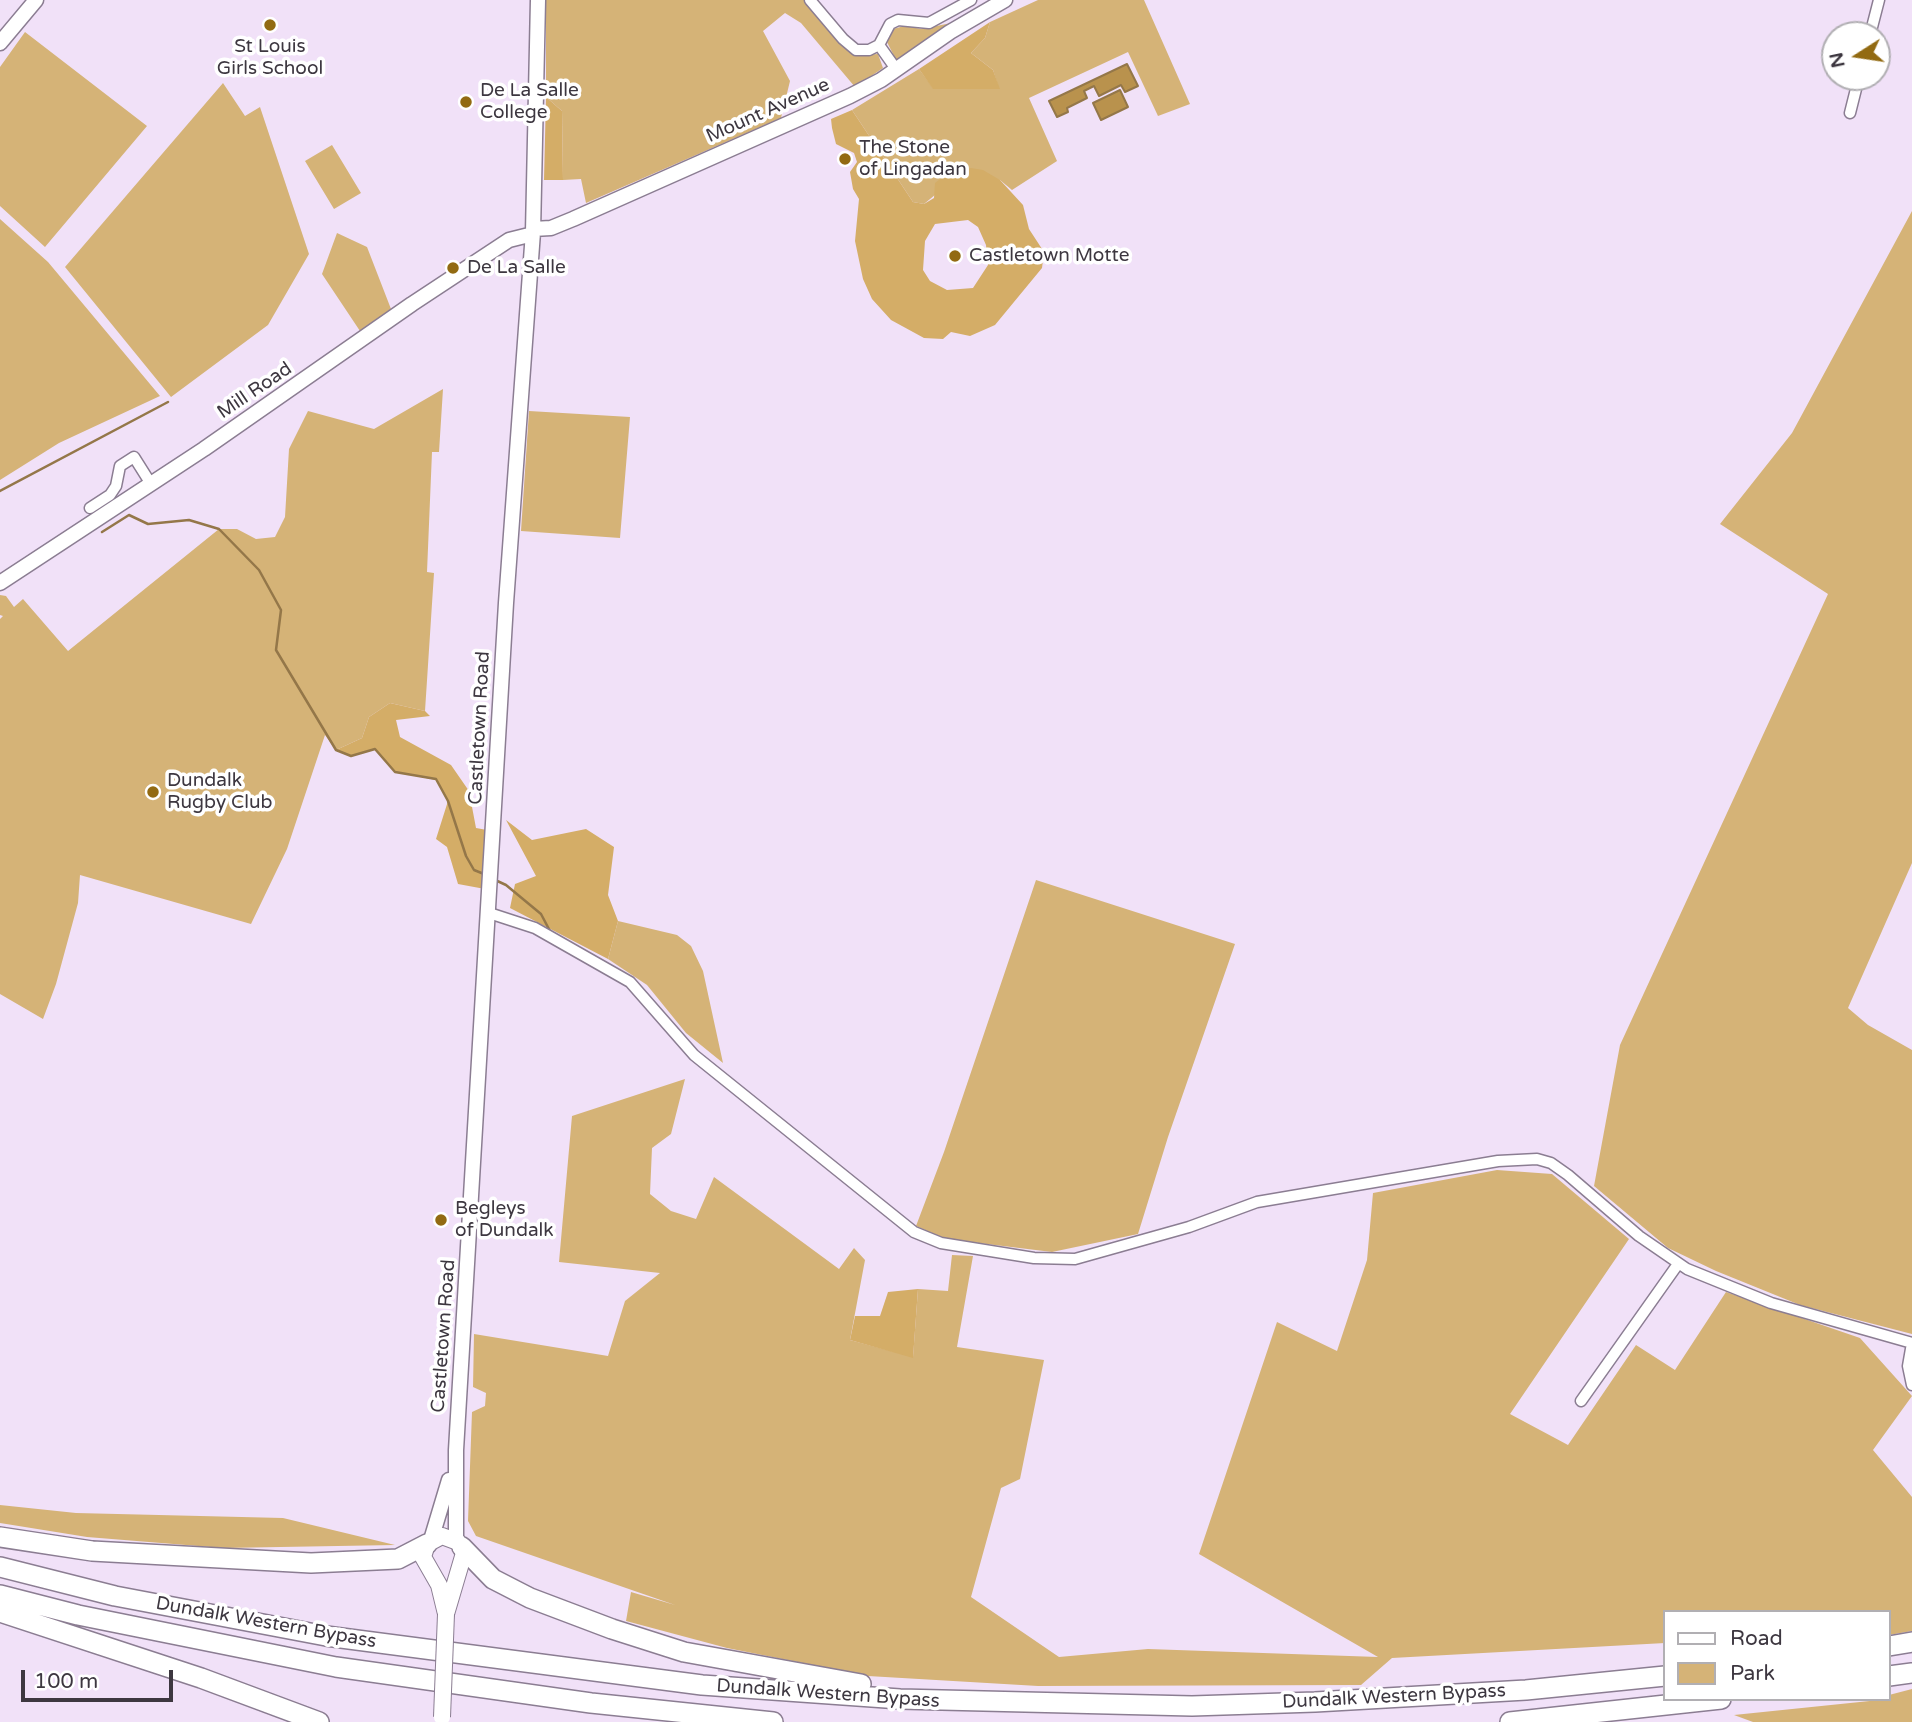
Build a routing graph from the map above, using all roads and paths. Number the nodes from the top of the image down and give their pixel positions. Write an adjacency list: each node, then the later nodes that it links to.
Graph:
1 (36, 0): 8 (main road)
2 (538, 0): 13 (main road, Castletown Road)
3 (810, 0): 9 (street)
4 (971, 0): 9 (street)
5 (1005, 0): 10 (main road, Mount Avenue)
6 (1879, 0): 7 (street)
7 (1874, 21)
8 (0, 43)
9 (879, 45): 10 (street)
10 (896, 69): 13 (main road, Mount Avenue)
11 (1856, 91): 12 (street)
12 (1850, 113)
13 (533, 232): 14 (main road, Mill Road); 17 (main road, Castletown Road)
14 (151, 484): 15 (street); 16 (main road, Mill Road)
15 (90, 508)
16 (0, 583)
17 (489, 913): 18 (street); 22 (main road, Castletown Road)
18 (1678, 1264): 19 (street); 21 (street)
19 (1912, 1343): 20 (street)
20 (1912, 1385)
21 (1581, 1401)
22 (455, 1459): 24 (main road, Castletown Road); 25 (main road, Castletown Road)
23 (0, 1537): 24 (highway)
24 (429, 1542): 25 (main road); 27 (main road)
25 (460, 1551): 27 (main road); 30 (main road); 36 (highway)
26 (0, 1567): 36 (highway, Dundalk Western Bypass)
27 (430, 1571): 30 (main road)
28 (0, 1595): 40 (highway, Dundalk Western Bypass)
29 (0, 1612): 39 (highway)
30 (446, 1614): 38 (main road, bridge)
31 (1912, 1642): 32 (highway)
32 (1891, 1646)
33 (1912, 1673): 35 (highway)
34 (1664, 1676): 36 (highway, Dundalk Western Bypass)
35 (1891, 1676)
36 (1526, 1690)
37 (1703, 1701): 41 (highway, Dundalk Western Bypass)
38 (442, 1719)
39 (319, 1722)
40 (773, 1722)
41 (1510, 1722)

